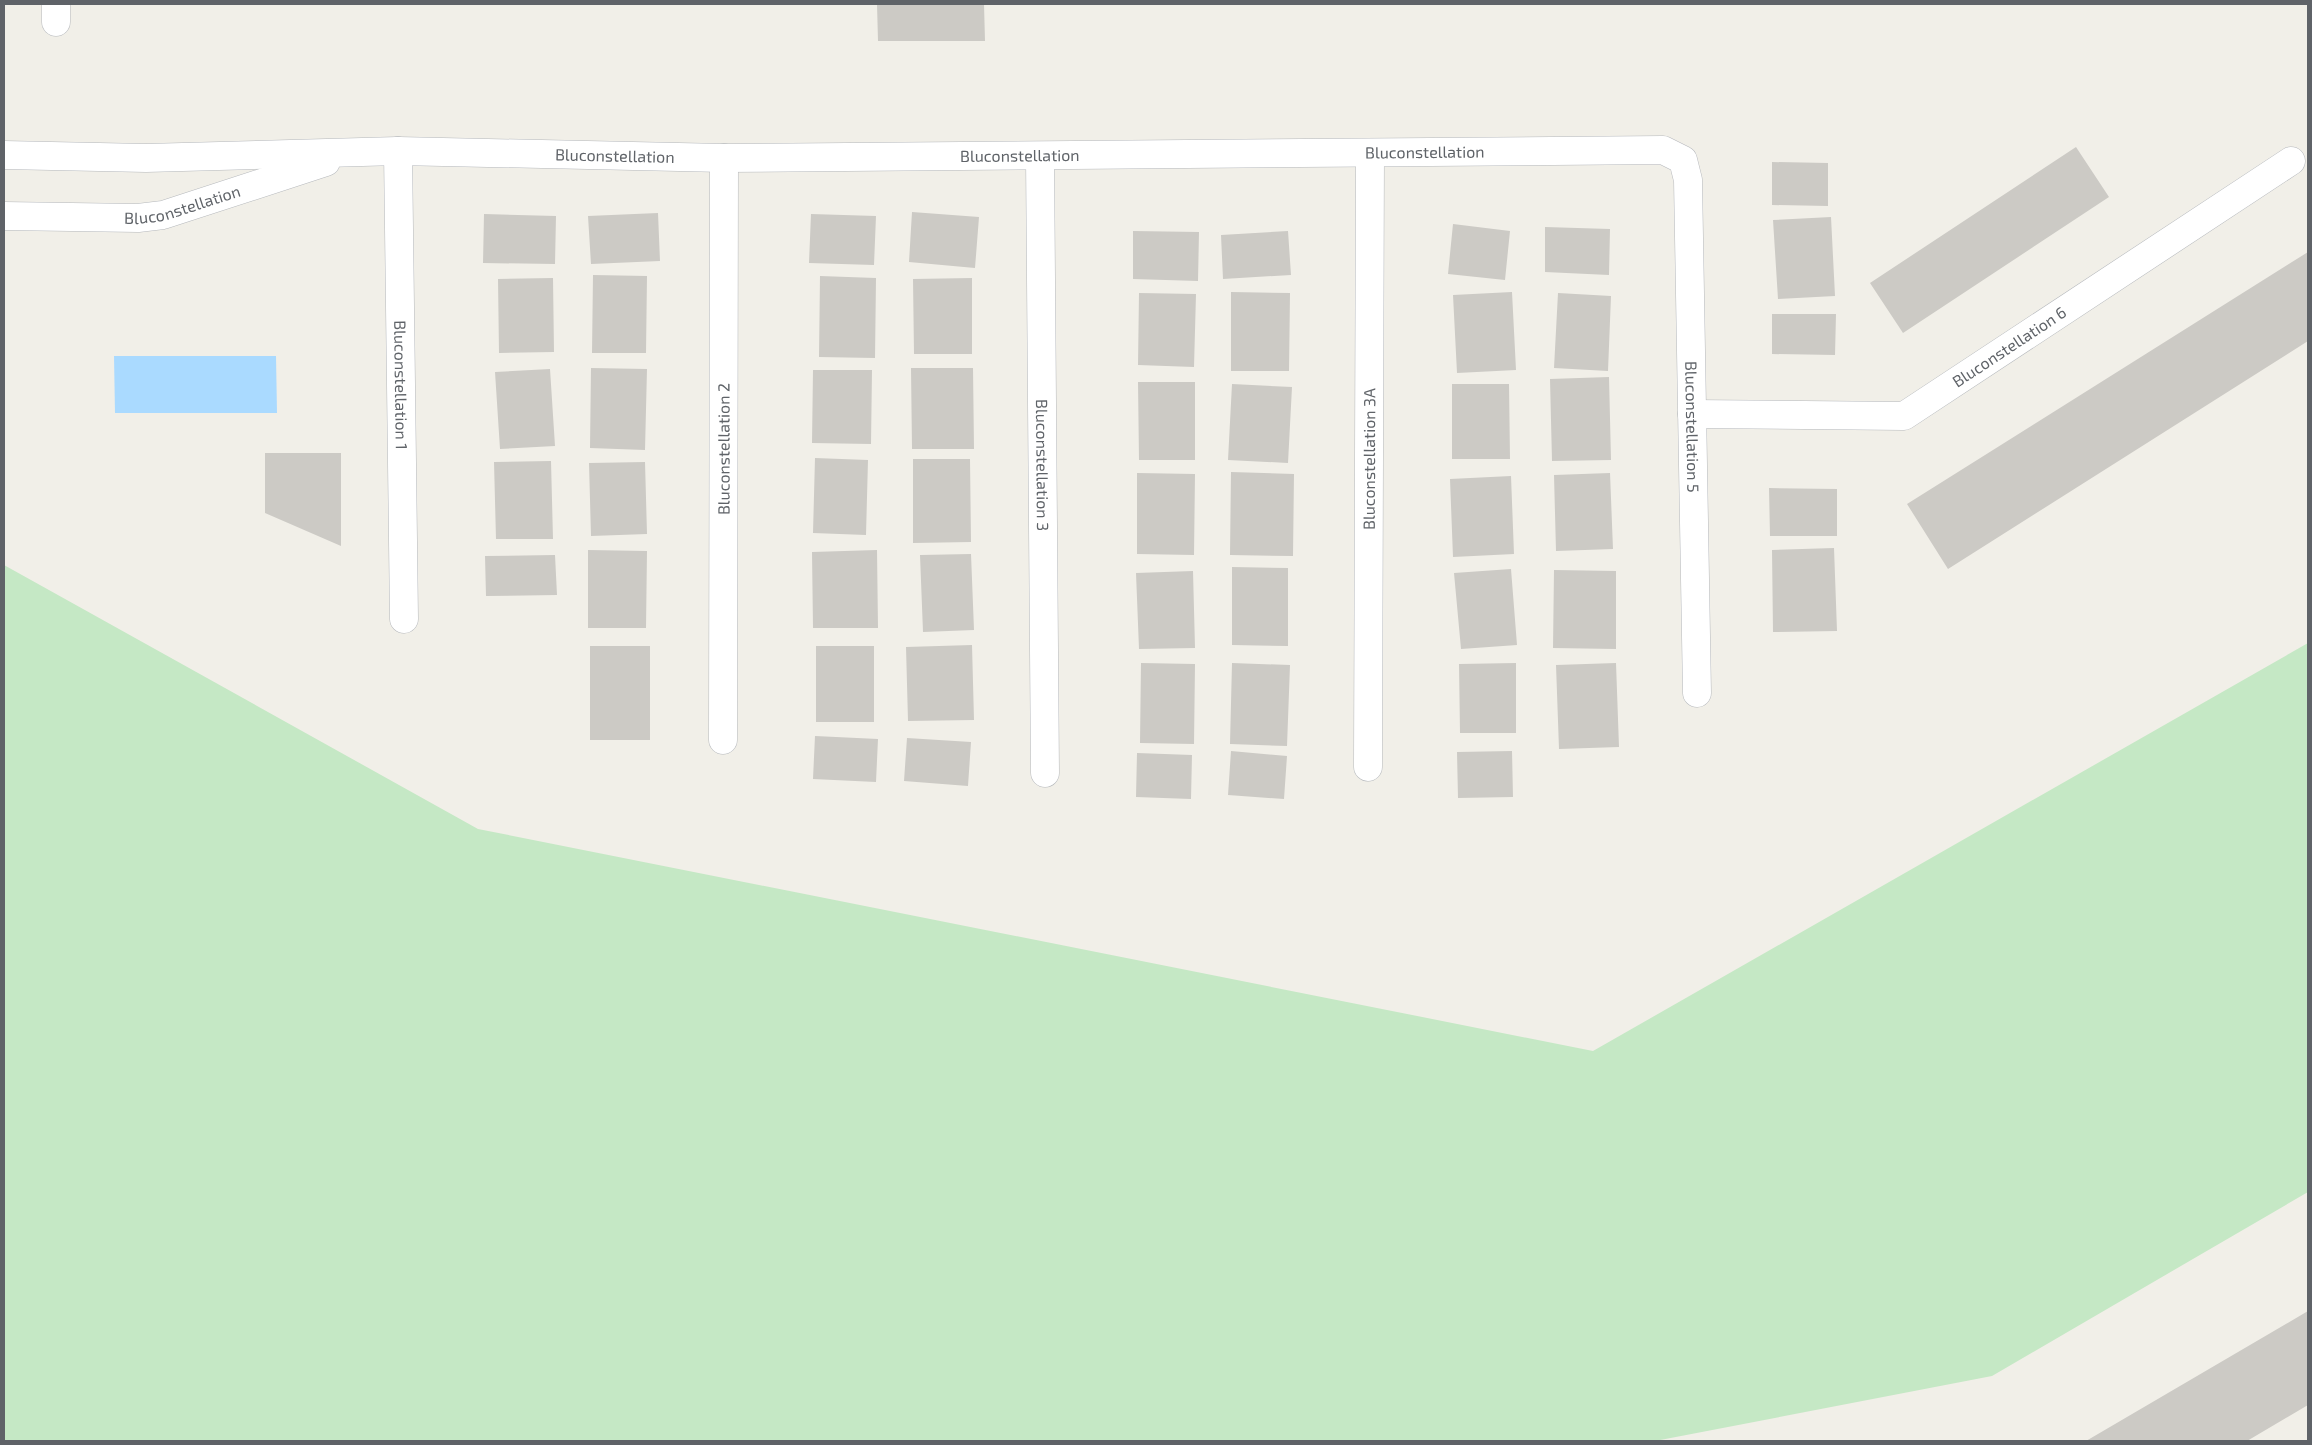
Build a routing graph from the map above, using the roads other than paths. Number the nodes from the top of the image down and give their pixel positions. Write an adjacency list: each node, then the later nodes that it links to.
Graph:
1 (398, 151): 2 (street, Bluconstellation); 6 (street, Bluconstellation); 11 (street, Bluconstellation 1)
2 (355, 153): 4 (street, Bluconstellation); 9 (street, Bluconstellation)
3 (1370, 153): 5 (street, Bluconstellation); 7 (street, Bluconstellation); 14 (street, Bluconstellation 3A)
4 (4, 155)
5 (1040, 156): 6 (street, Bluconstellation); 15 (street, Bluconstellation 3)
6 (724, 158): 13 (street, Bluconstellation 2)
7 (1683, 160): 10 (street, Bluconstellation 5)
8 (2291, 162): 10 (street, Bluconstellation 6)
9 (4, 216)
10 (1692, 414): 12 (street, Bluconstellation 5)
11 (404, 619)
12 (1697, 693)
13 (723, 740)
14 (1368, 767)
15 (1045, 773)

